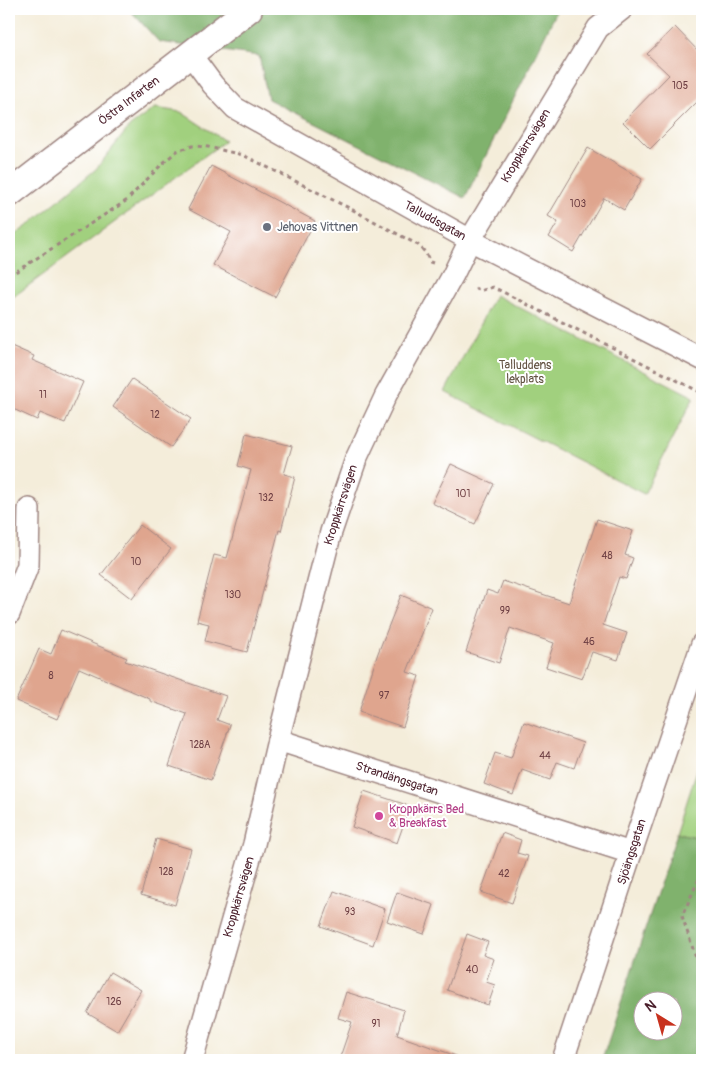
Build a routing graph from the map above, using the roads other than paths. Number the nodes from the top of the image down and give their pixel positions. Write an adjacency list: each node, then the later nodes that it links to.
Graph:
1 (249, 9): 3 (street, Östra Infarten)
2 (622, 9): 5 (street, Kroppkärrsvägen)
3 (190, 54): 4 (street, Östra Infarten); 5 (street, Talluddsgatan)
4 (9, 194)
5 (470, 240): 6 (street, Talluddsgatan); 10 (street, Kroppkärrsvägen)
6 (702, 359)
7 (29, 509): 8 (street)
8 (9, 614)
9 (702, 644): 11 (street, Sjöängsgatan)
10 (278, 740): 11 (street, Strandängsgatan); 12 (street, Kroppkärrsvägen)
11 (631, 853): 13 (street, Sjöängsgatan)
12 (192, 1060)
13 (564, 1060)

